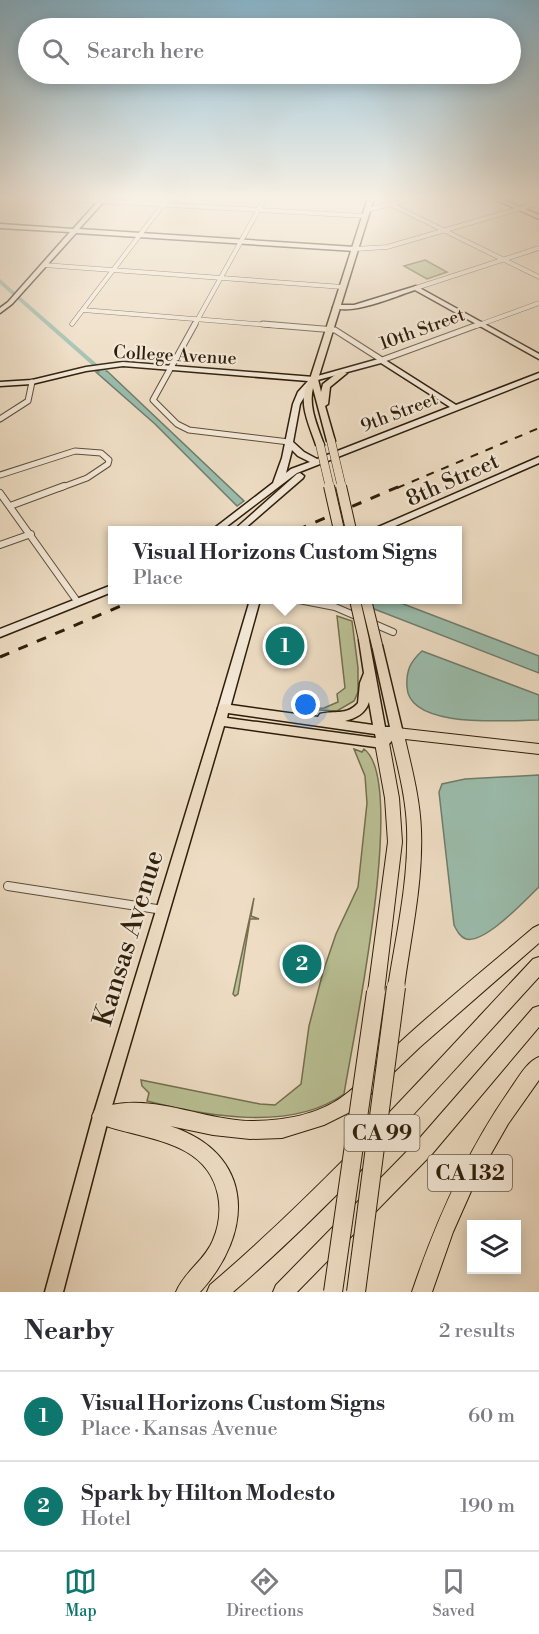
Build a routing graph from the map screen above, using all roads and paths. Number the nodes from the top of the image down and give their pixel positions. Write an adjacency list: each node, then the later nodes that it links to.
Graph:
1 (49, 258): 8 (street)
2 (122, 258): 9 (street)
3 (231, 258): 11 (street)
4 (352, 258): 12 (main road)
5 (498, 258): 7 (street)
6 (510, 258): 7 (street)
7 (503, 261): 10 (street); 13 (street)
8 (44, 264): 9 (street); 16 (street)
9 (113, 270): 11 (street); 17 (street)
10 (539, 277)
11 (220, 278): 12 (street); 18 (street)
12 (343, 287): 15 (main road)
13 (416, 288): 15 (street); 20 (street)
14 (539, 303): 20 (street, 10th Street)
15 (336, 307): 21 (main road)
16 (1, 309)
17 (83, 310): 18 (street); 19 (street)
18 (198, 319): 21 (street); 24 (street)
19 (72, 324)
20 (480, 324): 22 (street); 23 (street, 10th Street)
21 (329, 330): 23 (street); 27 (main road)
22 (539, 357)
23 (382, 360): 25 (street, 10th Street); 30 (street)
24 (171, 367): 27 (street, College Avenue); 28 (street, College Avenue); 33 (street)
25 (343, 373): 27 (street, 10th Street); 32 (main road)
26 (539, 375): 30 (street, 9th Street)
27 (312, 381): 32 (main road); 33 (street); 42 (main road, bridge)
28 (32, 382): 29 (street, College Avenue); 31 (street)
29 (0, 384)
30 (456, 408): 35 (street, 9th Street)
31 (0, 419)
32 (326, 422): 43 (main road, bridge)
33 (289, 442): 35 (street); 37 (street)
34 (539, 460): 44 (street, 8th Street)
35 (316, 462): 37 (street, 9th Street); 41 (street)
36 (0, 475): 39 (street)
37 (274, 486): 40 (street, 9th Street)
38 (0, 493): 39 (street)
39 (10, 506): 45 (street)
40 (223, 526)
41 (244, 526)
42 (338, 526)
43 (350, 526)
44 (390, 526)
45 (31, 534): 46 (street); 48 (street)
46 (0, 545)
47 (108, 590): 48 (street)
48 (78, 601): 54 (street)
49 (254, 604): 56 (street, Kansas Avenue)
50 (319, 604): 53 (street)
51 (356, 604): 55 (main road, bridge)
52 (367, 604): 58 (main road, bridge)
53 (393, 632)
54 (0, 633)
55 (369, 674): 57 (main road); 59 (main road)
56 (221, 715): 57 (main road); 59 (main road); 62 (main road, Kansas Avenue)
57 (309, 719): 59 (main road)
58 (397, 733): 59 (main road); 60 (highway); 73 (highway, bridge)
59 (381, 736): 72 (highway, bridge)
60 (539, 749)
61 (8, 886): 62 (street)
62 (163, 910): 67 (main road, Kansas Avenue)
63 (539, 933): 67 (highway)
64 (539, 965): 70 (highway, CA 99)
65 (539, 1014): 71 (highway, CA 99)
66 (539, 1066): 74 (highway, CA 132)
67 (101, 1116): 68 (main road, Kansas Avenue); 69 (highway)
68 (54, 1292)
69 (186, 1292)
70 (217, 1292)
71 (283, 1292)
72 (333, 1292)
73 (356, 1292)
74 (422, 1292)

